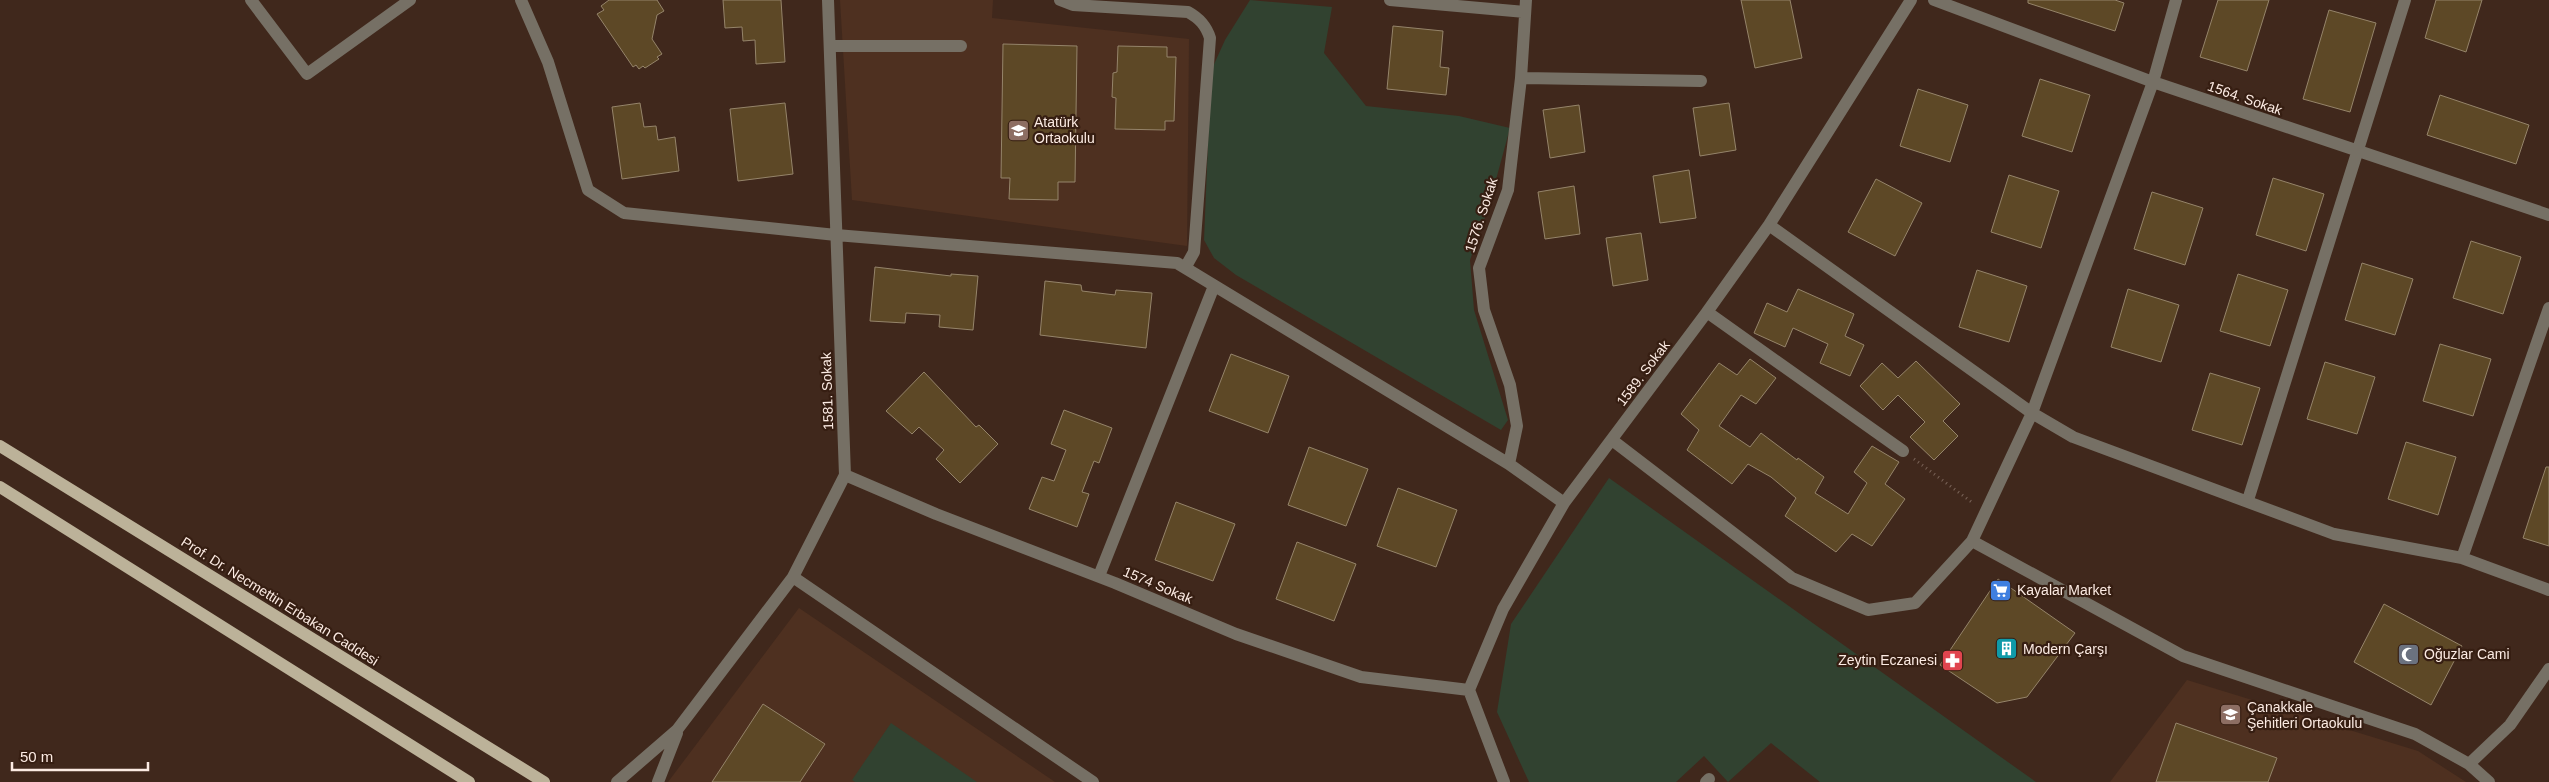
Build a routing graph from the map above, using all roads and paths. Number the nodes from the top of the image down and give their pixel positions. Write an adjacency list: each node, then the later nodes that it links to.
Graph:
1 (252, 0): 2 (street)
2 (410, 0)
3 (521, 0): 20 (street)
4 (828, 0): 12 (street, 1581. Sokak)
5 (1060, 0): 21 (street)
6 (1390, 0): 11 (street)
7 (1911, 0): 19 (street, 1589. Sokak)
8 (1934, 0): 16 (street, 1564. Sokak)
9 (2176, 0): 16 (street)
10 (2405, 0): 17 (street)
11 (1526, 6): 14 (street, 1576. Sokak)
12 (831, 46): 13 (street); 20 (street, 1581. Sokak)
13 (961, 46)
14 (1522, 78): 15 (street); 29 (street, 1576. Sokak)
15 (1702, 81)
16 (2153, 82): 17 (street, 1564. Sokak); 25 (street)
17 (2358, 153): 18 (street, 1564. Sokak); 32 (street)
18 (2549, 215)
19 (1769, 225): 24 (street, 1589. Sokak); 25 (street)
20 (836, 235): 21 (street); 30 (street, 1581. Sokak)
21 (1185, 268): 22 (street)
22 (1214, 286): 29 (street); 37 (street)
23 (2549, 308): 36 (street)
24 (1707, 312): 26 (street, 1589. Sokak); 28 (street)
25 (2032, 413): 32 (street); 34 (street)
26 (1612, 440): 33 (street, 1589. Sokak); 35 (street)
27 (0, 446): 45 (main road, Prof. Dr. Necmettin Erbakan Caddesi)
28 (1903, 451): 34 (path)
29 (1510, 464): 33 (street)
30 (845, 475): 37 (street, 1574 Sokak); 38 (street, 1581. Sokak)
31 (0, 487): 44 (main road)
32 (2248, 500): 36 (street)
33 (1564, 503): 41 (street, 1589. Sokak)
34 (1986, 512): 35 (street)
35 (1972, 542): 43 (street)
36 (2462, 558): 39 (street)
37 (1099, 576): 41 (street, 1574 Sokak)
38 (792, 577): 42 (street, 1581. Sokak); 48 (street)
39 (2549, 590)
40 (2549, 669): 43 (street)
41 (1469, 690): 49 (street)
42 (677, 730): 46 (street); 47 (street)
43 (2469, 764): 50 (street)
44 (469, 782)
45 (544, 782)
46 (617, 782)
47 (658, 782)
48 (1093, 782)
49 (1504, 782)
50 (2489, 782)

